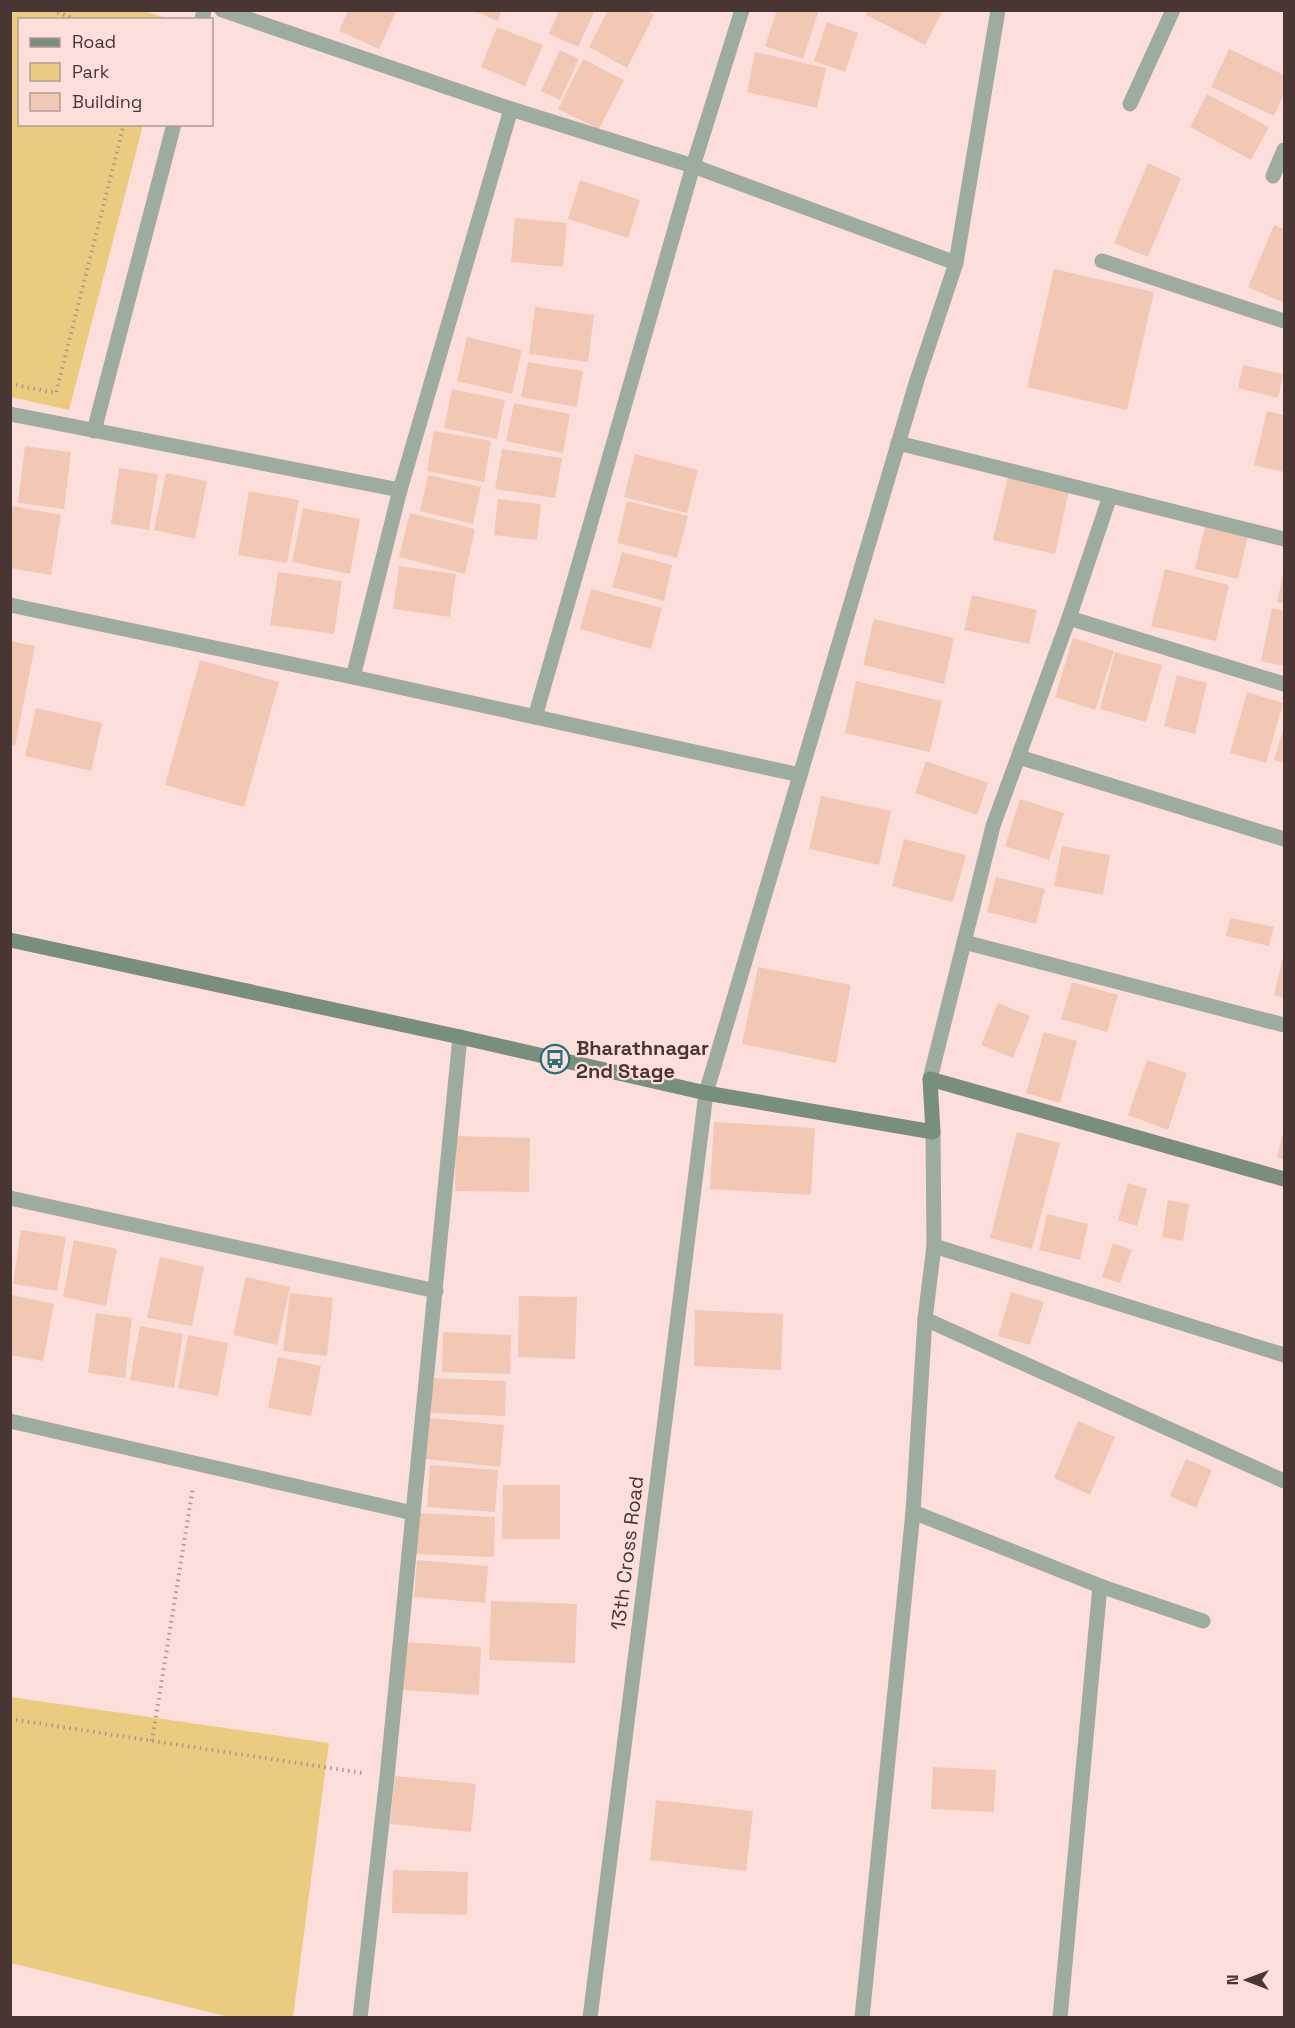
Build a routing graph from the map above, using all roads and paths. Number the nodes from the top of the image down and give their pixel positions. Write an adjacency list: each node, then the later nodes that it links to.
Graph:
1 (52, 10): 6 (path)
2 (222, 10): 8 (street)
3 (742, 10): 12 (street)
4 (998, 10): 15 (street, 13th Cross Road)
5 (1173, 10): 7 (street)
6 (72, 18)
7 (1130, 104)
8 (511, 109): 12 (street); 21 (street)
9 (123, 126): 17 (path)
10 (173, 126): 19 (street)
11 (1284, 150): 13 (street)
12 (693, 165): 15 (street); 28 (street)
13 (1273, 176)
14 (1102, 261): 16 (street)
15 (956, 263): 20 (street, 13th Cross Road)
16 (1284, 321)
17 (10, 384)
18 (10, 414): 19 (street)
19 (94, 431): 21 (street)
20 (898, 443): 22 (street); 30 (street, 13th Cross Road)
21 (400, 490): 26 (street)
22 (1110, 496): 23 (street); 25 (street)
23 (1284, 538)
24 (10, 605): 26 (street)
25 (1069, 618): 27 (street); 29 (street)
26 (352, 677): 28 (street)
27 (1284, 684)
28 (535, 717): 30 (street)
29 (1018, 757): 31 (street); 33 (street)
30 (800, 775): 37 (street, 13th Cross Road)
31 (1284, 839)
32 (10, 940): 35 (street)
33 (964, 942): 34 (street); 36 (street)
34 (1284, 1025)
35 (460, 1037): 37 (street); 42 (street)
36 (930, 1079): 38 (street); 39 (street)
37 (706, 1093): 38 (street); 56 (street, 13th Cross Road)
38 (933, 1132): 41 (street)
39 (1284, 1179)
40 (10, 1198): 42 (street)
41 (934, 1246): 43 (street); 44 (street)
42 (436, 1291): 49 (street)
43 (925, 1319): 47 (street); 48 (street)
44 (1284, 1355)
45 (10, 1421): 46 (street)
46 (197, 1464): 49 (street); 53 (path)
47 (1284, 1481)
48 (913, 1512): 50 (street); 57 (street)
49 (413, 1513): 54 (street)
50 (1100, 1586): 51 (street); 58 (street)
51 (1203, 1622)
52 (10, 1719): 53 (path)
53 (153, 1741): 54 (path)
54 (387, 1777): 55 (street)
55 (360, 2018)
56 (590, 2018)
57 (862, 2018)
58 (1060, 2018)

